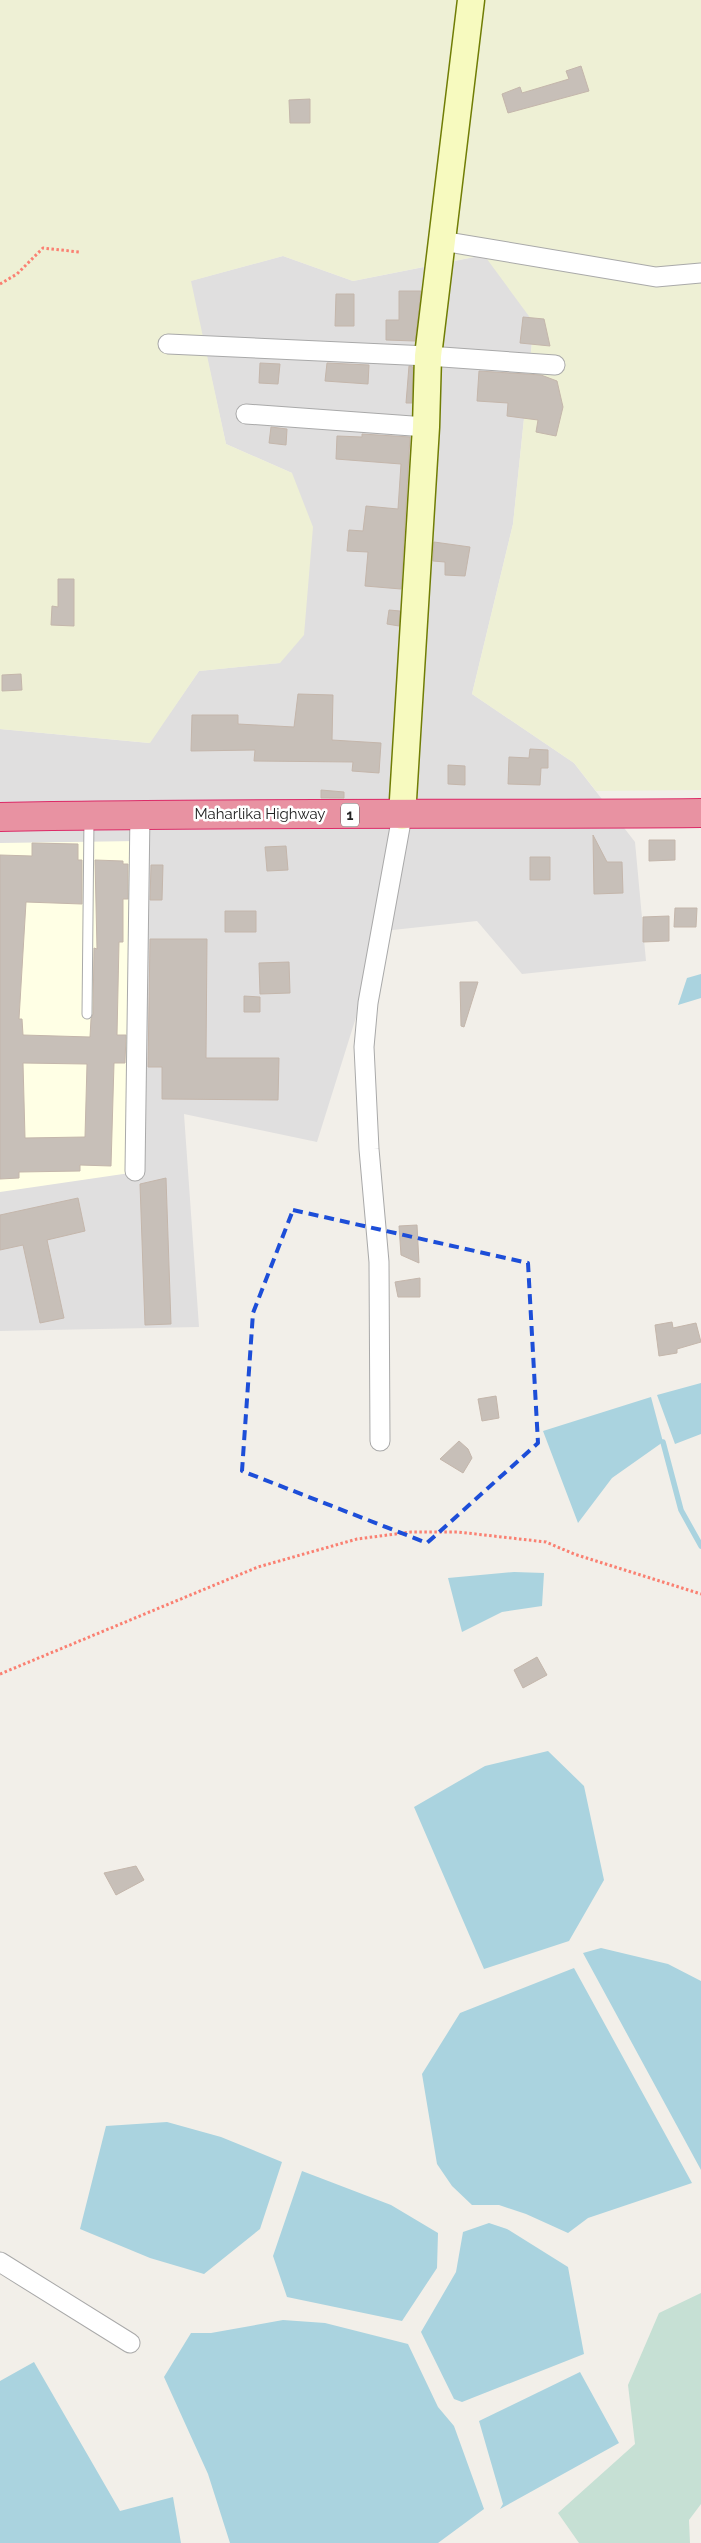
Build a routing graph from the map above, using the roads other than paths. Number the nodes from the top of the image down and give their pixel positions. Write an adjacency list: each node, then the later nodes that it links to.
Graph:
1 (471, 0): 2 (street)
2 (442, 241): 3 (street); 5 (street)
3 (701, 273)
4 (168, 344): 5 (street)
5 (428, 356): 6 (street); 8 (street)
6 (555, 365)
7 (246, 414): 8 (street)
8 (426, 427): 12 (street)
9 (140, 813): 11 (highway, Maharlika Highway / 1); 12 (highway, Maharlika Highway / 1); 15 (street)
10 (701, 813): 12 (highway, Maharlika Highway / 1)
11 (89, 815): 13 (highway, Maharlika Highway / 1); 14 (lane)
12 (402, 816): 16 (street)
13 (0, 817)
14 (87, 1014)
15 (135, 1171)
16 (380, 1441)
17 (0, 2262): 18 (street)
18 (130, 2343)

